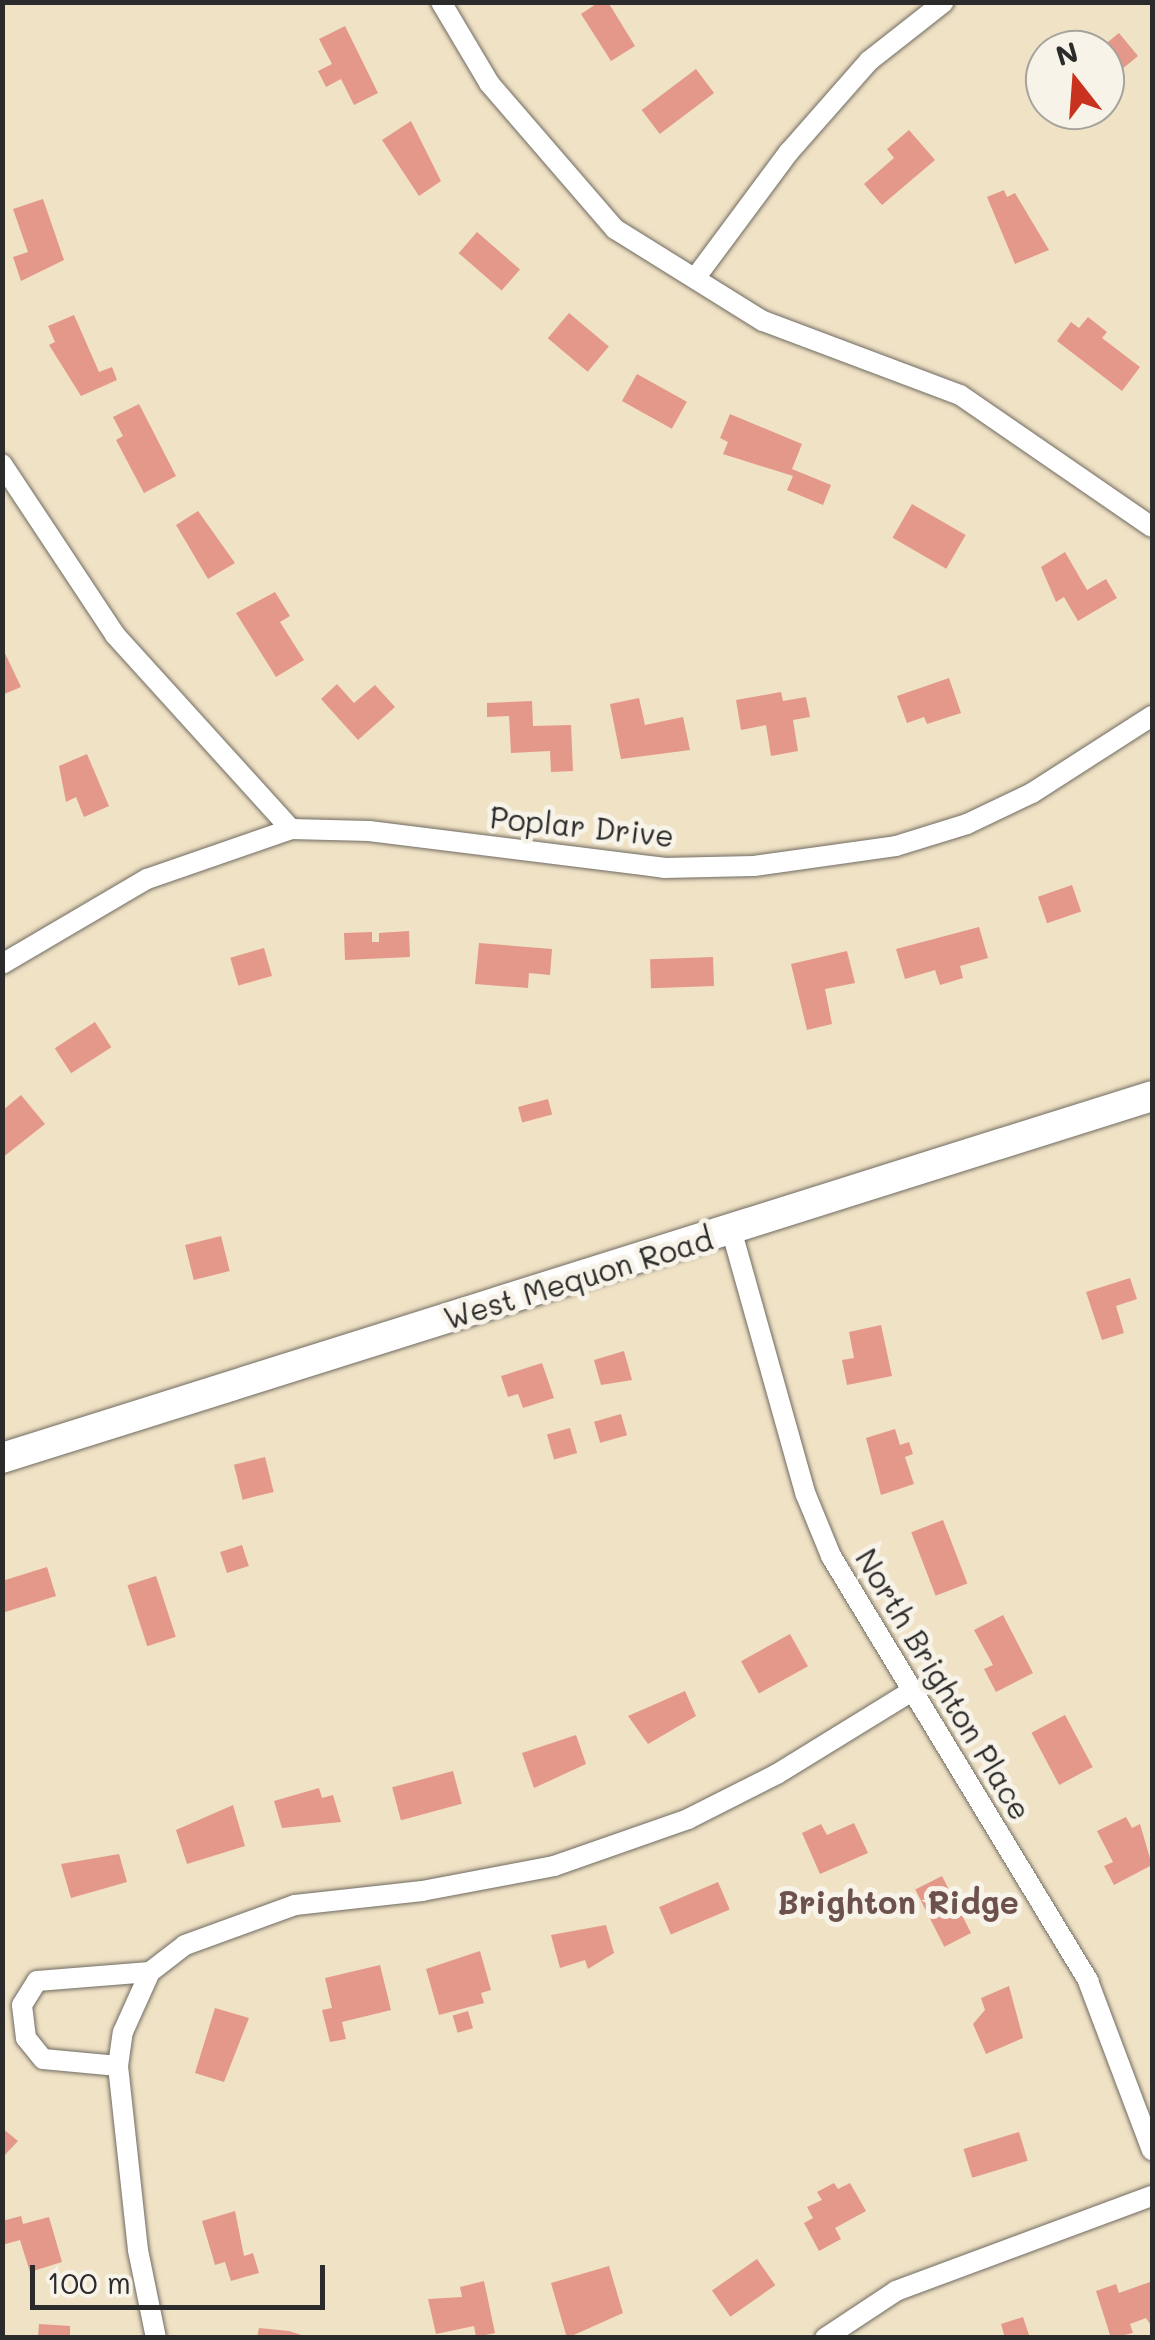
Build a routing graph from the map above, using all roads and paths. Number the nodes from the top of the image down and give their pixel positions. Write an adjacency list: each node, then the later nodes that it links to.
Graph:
1 (441, 2): 3 (street)
2 (944, 2): 3 (street)
3 (696, 277): 5 (street)
4 (2, 464): 7 (street)
5 (1152, 527)
6 (1152, 716): 7 (street, Poplar Drive)
7 (291, 829): 8 (street, Poplar Drive)
8 (2, 964)
9 (1152, 1096): 10 (main road, West Mequon Road)
10 (731, 1229): 11 (main road, West Mequon Road); 12 (street, North Brighton Place)
11 (2, 1458)
12 (915, 1689): 13 (street); 15 (street, North Brighton Place)
13 (150, 1972): 14 (street); 14 (street)
14 (118, 2066): 17 (street)
15 (1152, 2150)
16 (1152, 2196): 18 (street)
17 (156, 2338)
18 (825, 2338)

